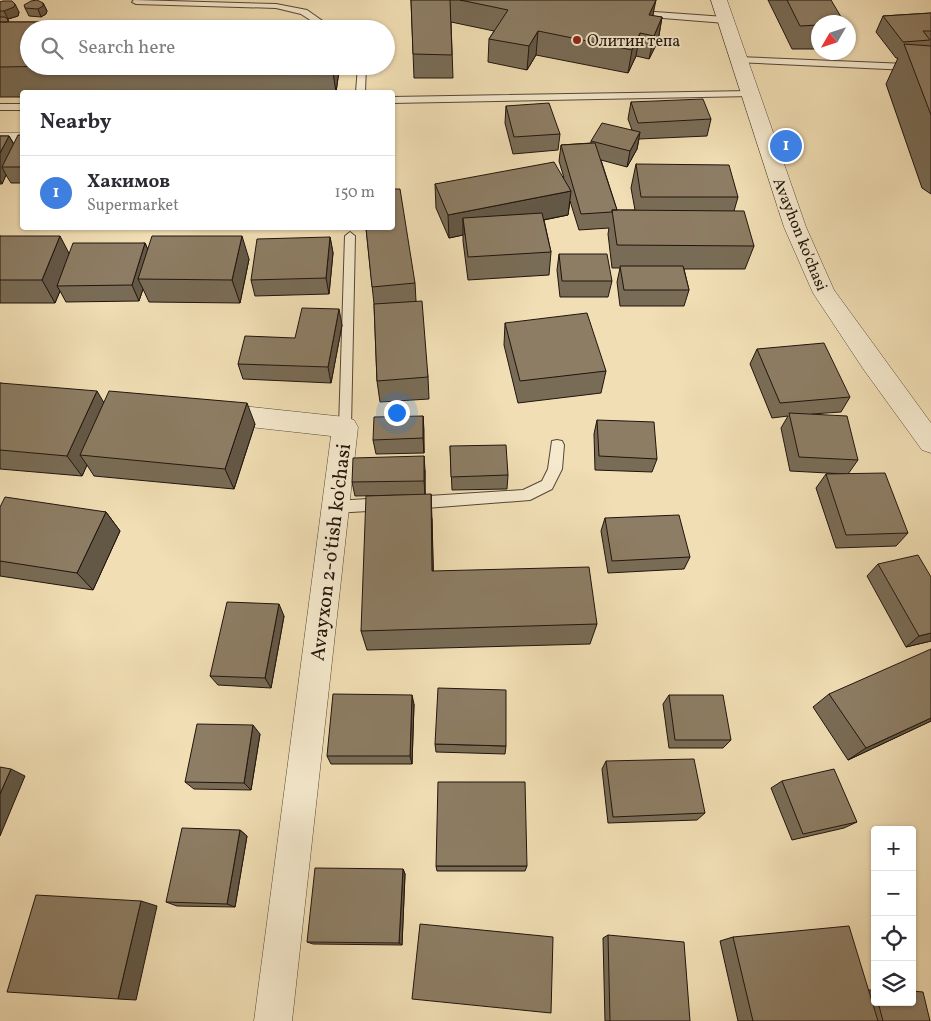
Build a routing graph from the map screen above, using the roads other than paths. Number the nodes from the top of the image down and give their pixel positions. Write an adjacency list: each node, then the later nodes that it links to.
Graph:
1 (136, 2): 4 (lane)
2 (722, 10): 3 (lane); 5 (street, Avayhon ko'chasi)
3 (632, 12)
4 (319, 20)
5 (738, 60): 6 (lane); 9 (street, Avayhon ko'chasi)
6 (931, 68)
7 (362, 75): 8 (lane)
8 (361, 90)
9 (750, 94): 10 (lane); 18 (street, Avayhon ko'chasi)
10 (395, 100)
11 (20, 106): 12 (lane)
12 (0, 107)
13 (0, 139): 14 (street)
14 (20, 139)
15 (350, 236): 17 (lane)
16 (188, 411): 17 (street, Avayxon 2-o'tish ko'chasi)
17 (346, 427): 20 (street, Avayxon 2-o'tish ko'chasi)
18 (931, 443)
19 (557, 445): 20 (lane)
20 (335, 508): 21 (street, Avayxon 2-o'tish ko'chasi)
21 (273, 1021)

